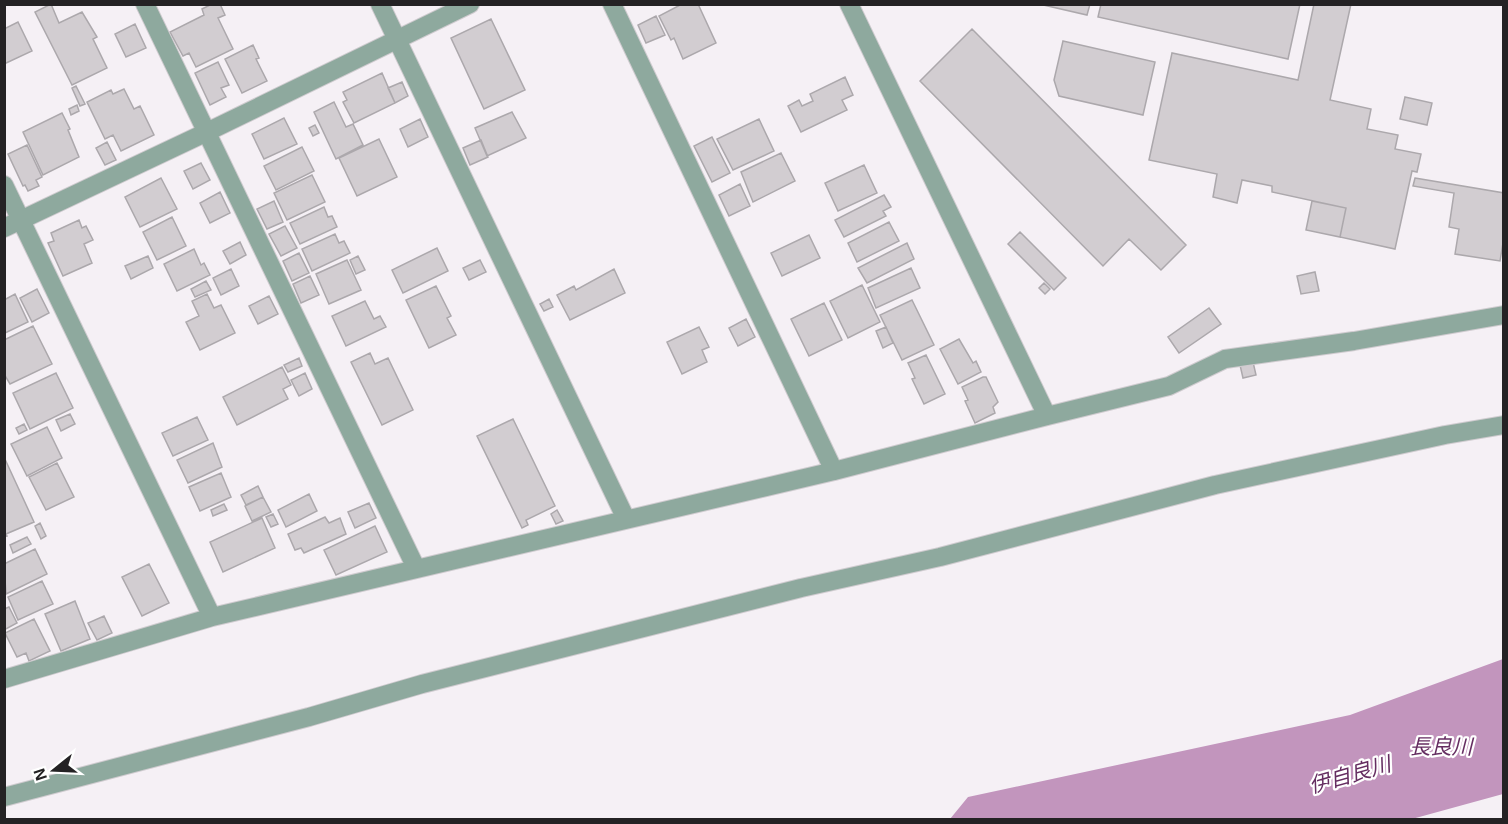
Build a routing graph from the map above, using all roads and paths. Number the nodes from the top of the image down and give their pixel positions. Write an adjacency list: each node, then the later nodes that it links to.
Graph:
1 (145, 4): 7 (street)
2 (380, 4): 6 (street)
3 (470, 4): 6 (street)
4 (612, 4): 13 (street)
5 (849, 4): 11 (street)
6 (397, 40): 7 (street); 14 (street)
7 (207, 132): 9 (street); 15 (street)
8 (4, 185): 9 (street)
9 (13, 224): 16 (street)
10 (1503, 315): 11 (street)
11 (1047, 416): 13 (street)
12 (1503, 424): 18 (street)
13 (834, 471): 14 (street)
14 (626, 519): 15 (street)
15 (416, 568): 16 (street)
16 (212, 618): 17 (street)
17 (7, 673)
18 (4, 797)

